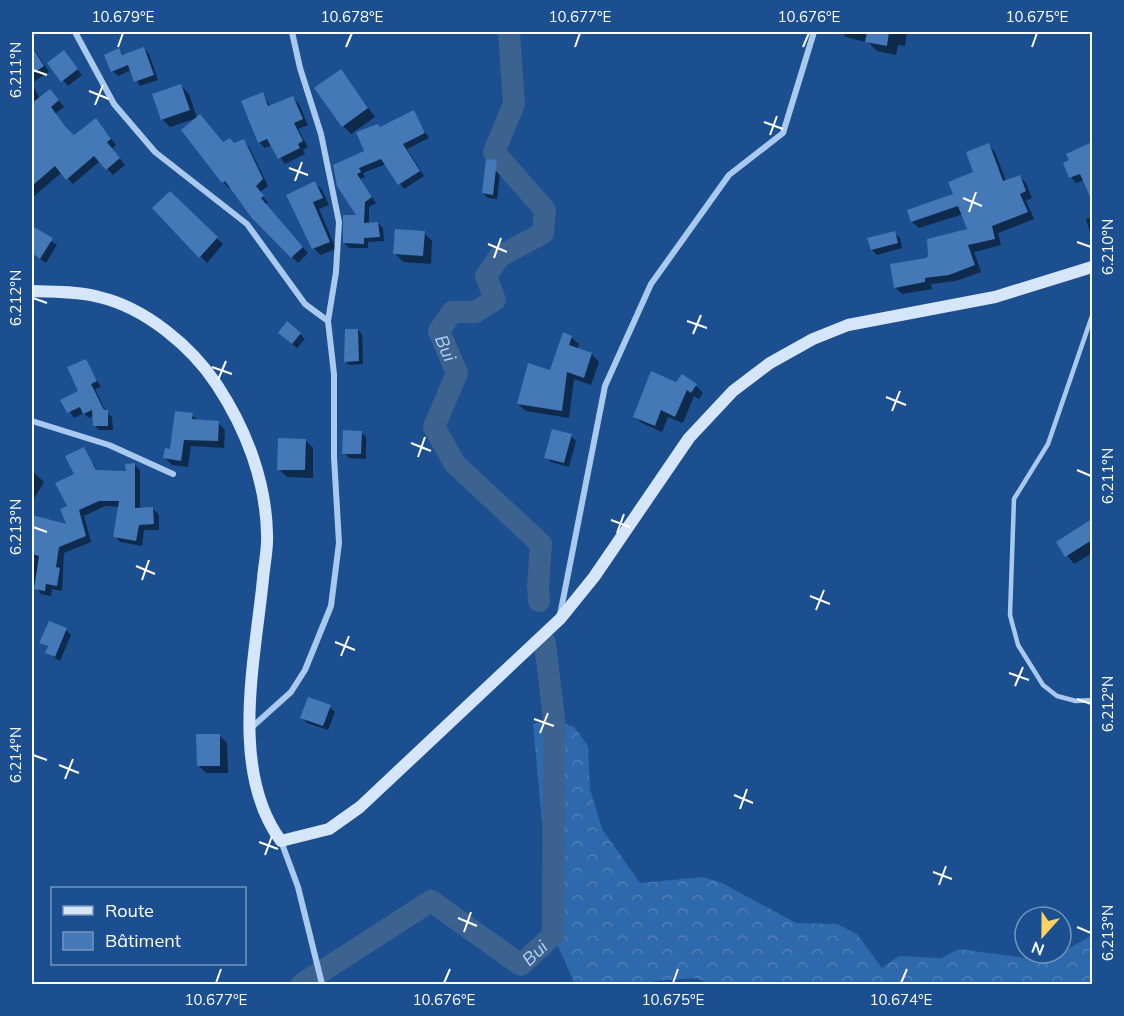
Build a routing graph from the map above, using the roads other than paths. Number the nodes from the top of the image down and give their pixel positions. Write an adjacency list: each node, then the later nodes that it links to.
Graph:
1 (75, 32): 7 (street)
2 (292, 32): 7 (street)
3 (814, 32): 10 (street)
4 (1092, 267): 10 (main road)
5 (32, 291): 12 (main road)
6 (1092, 316): 11 (lane)
7 (328, 321): 12 (street)
8 (32, 421): 9 (street)
9 (173, 474)
10 (560, 619): 13 (main road)
11 (1092, 700)
12 (249, 730): 13 (main road)
13 (280, 841): 14 (street)
14 (322, 984)

